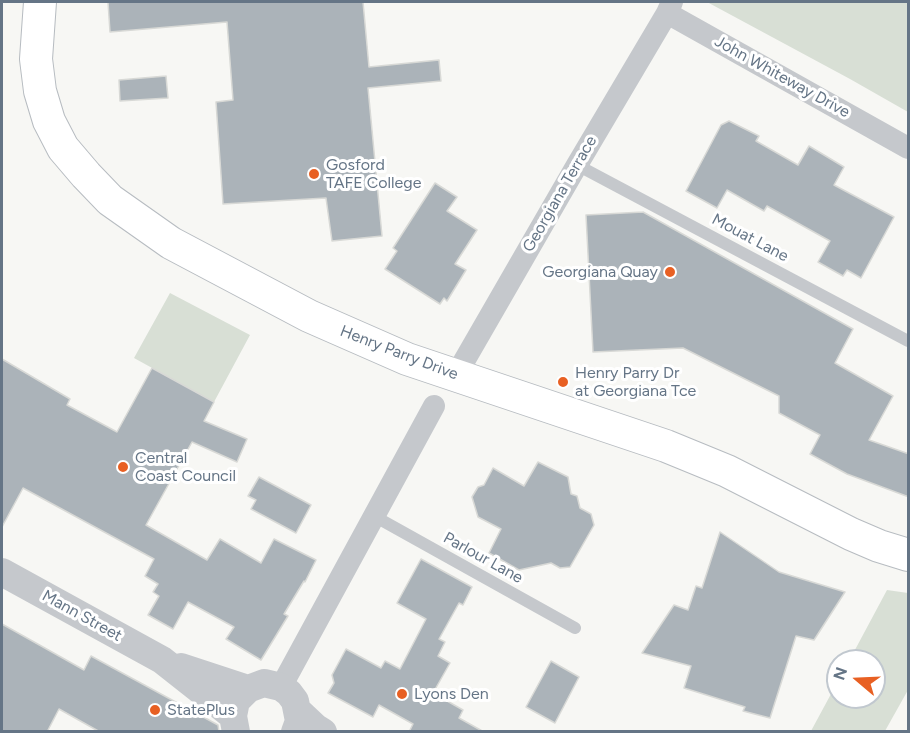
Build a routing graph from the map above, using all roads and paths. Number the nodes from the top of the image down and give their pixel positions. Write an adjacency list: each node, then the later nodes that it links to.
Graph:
1 (40, 2): 6 (main road, Henry Parry Drive)
2 (670, 7): 3 (street, John Whiteway Drive); 4 (street, Georgiana Terrace)
3 (909, 148)
4 (577, 165): 5 (lane, Mouat Lane); 6 (street, Georgiana Terrace)
5 (909, 341)
6 (456, 375): 9 (main road, Henry Parry Drive)
7 (434, 406): 8 (street)
8 (375, 516): 11 (lane, Parlour Lane); 13 (street)
9 (909, 555)
10 (2, 572): 12 (street, Mann Street)
11 (575, 628)
12 (162, 660): 14 (street, Mann Street); 16 (street, Mann Street)
13 (281, 687): 14 (street); 15 (street)
14 (248, 689): 16 (street)
15 (297, 721): 17 (street)
16 (234, 724)
17 (323, 732)

